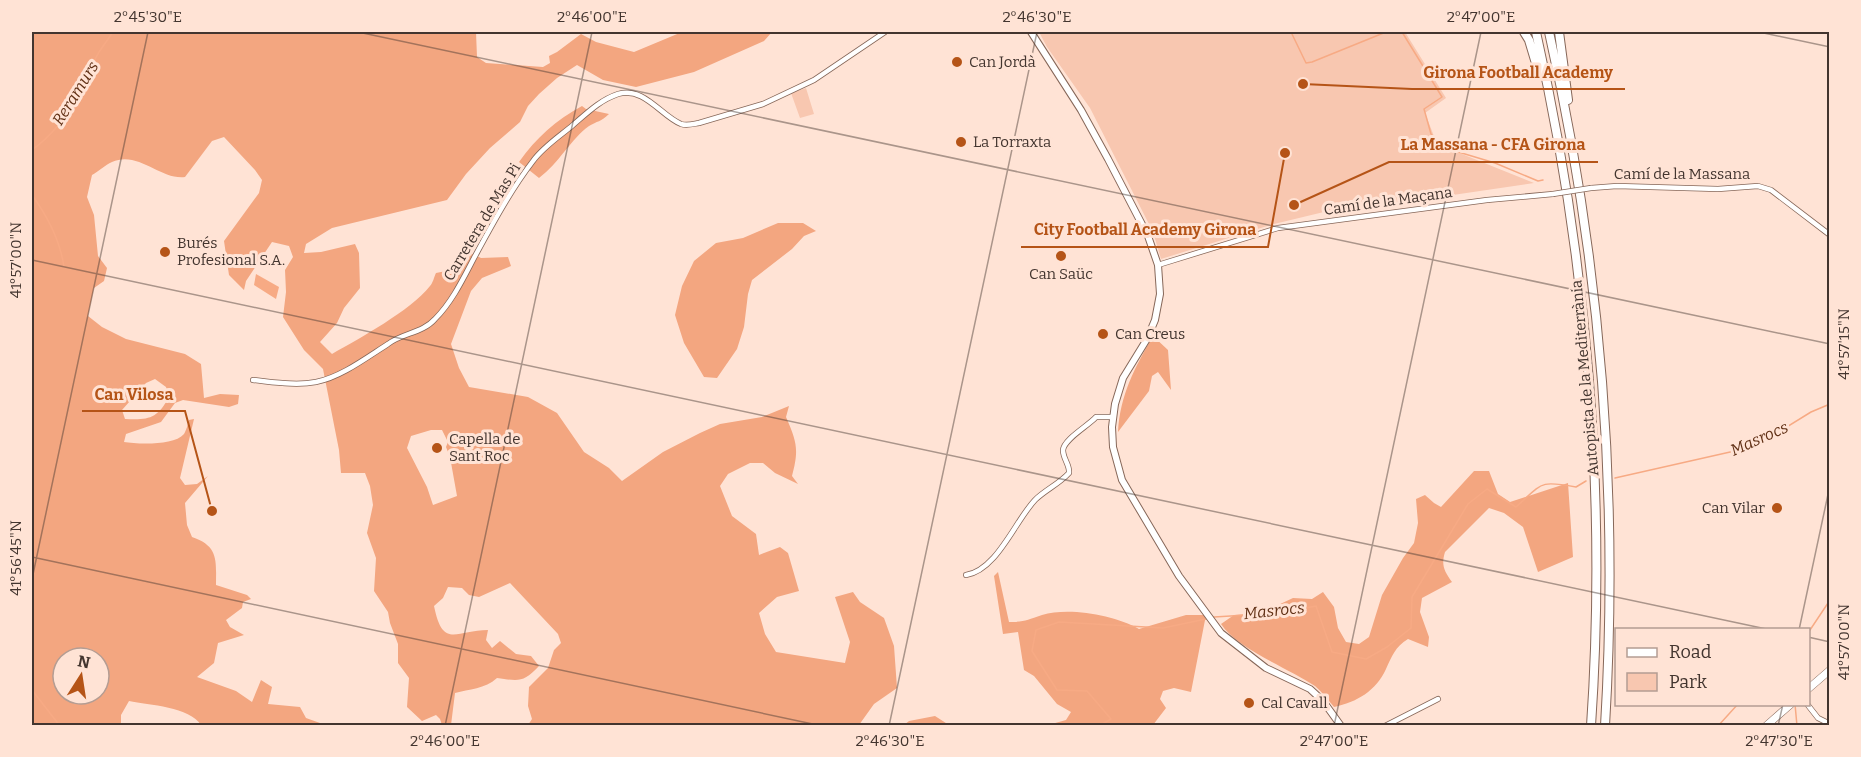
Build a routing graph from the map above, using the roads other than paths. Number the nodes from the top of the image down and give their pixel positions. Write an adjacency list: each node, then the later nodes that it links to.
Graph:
1 (885, 32): 12 (street, Carretera de Mas Pi)
2 (1031, 32): 11 (street)
3 (1524, 32): 8 (highway)
4 (1536, 32): 8 (highway, Autopista de la Mediterrània)
5 (1549, 32): 7 (highway, Autopista de la Mediterrània)
6 (1559, 32): 7 (highway)
7 (1569, 127): 24 (highway, Autopista de la Mediterrània)
8 (1564, 185): 23 (highway, Autopista de la Mediterrània)
9 (1592, 188): 10 (street, Camí de la Massana); 11 (street, Camí de la Maçana, bridge)
10 (1830, 235)
11 (1158, 265): 13 (street)
12 (253, 380)
13 (1113, 417): 14 (street); 21 (street)
14 (966, 575)
15 (1830, 670): 16 (main road)
16 (1810, 688)
17 (1438, 699): 22 (street)
18 (1789, 706): 25 (main road)
19 (1808, 706): 20 (street)
20 (1830, 724)
21 (1341, 726)
22 (1385, 726)
23 (1591, 726)
24 (1605, 726)
25 (1766, 726)

